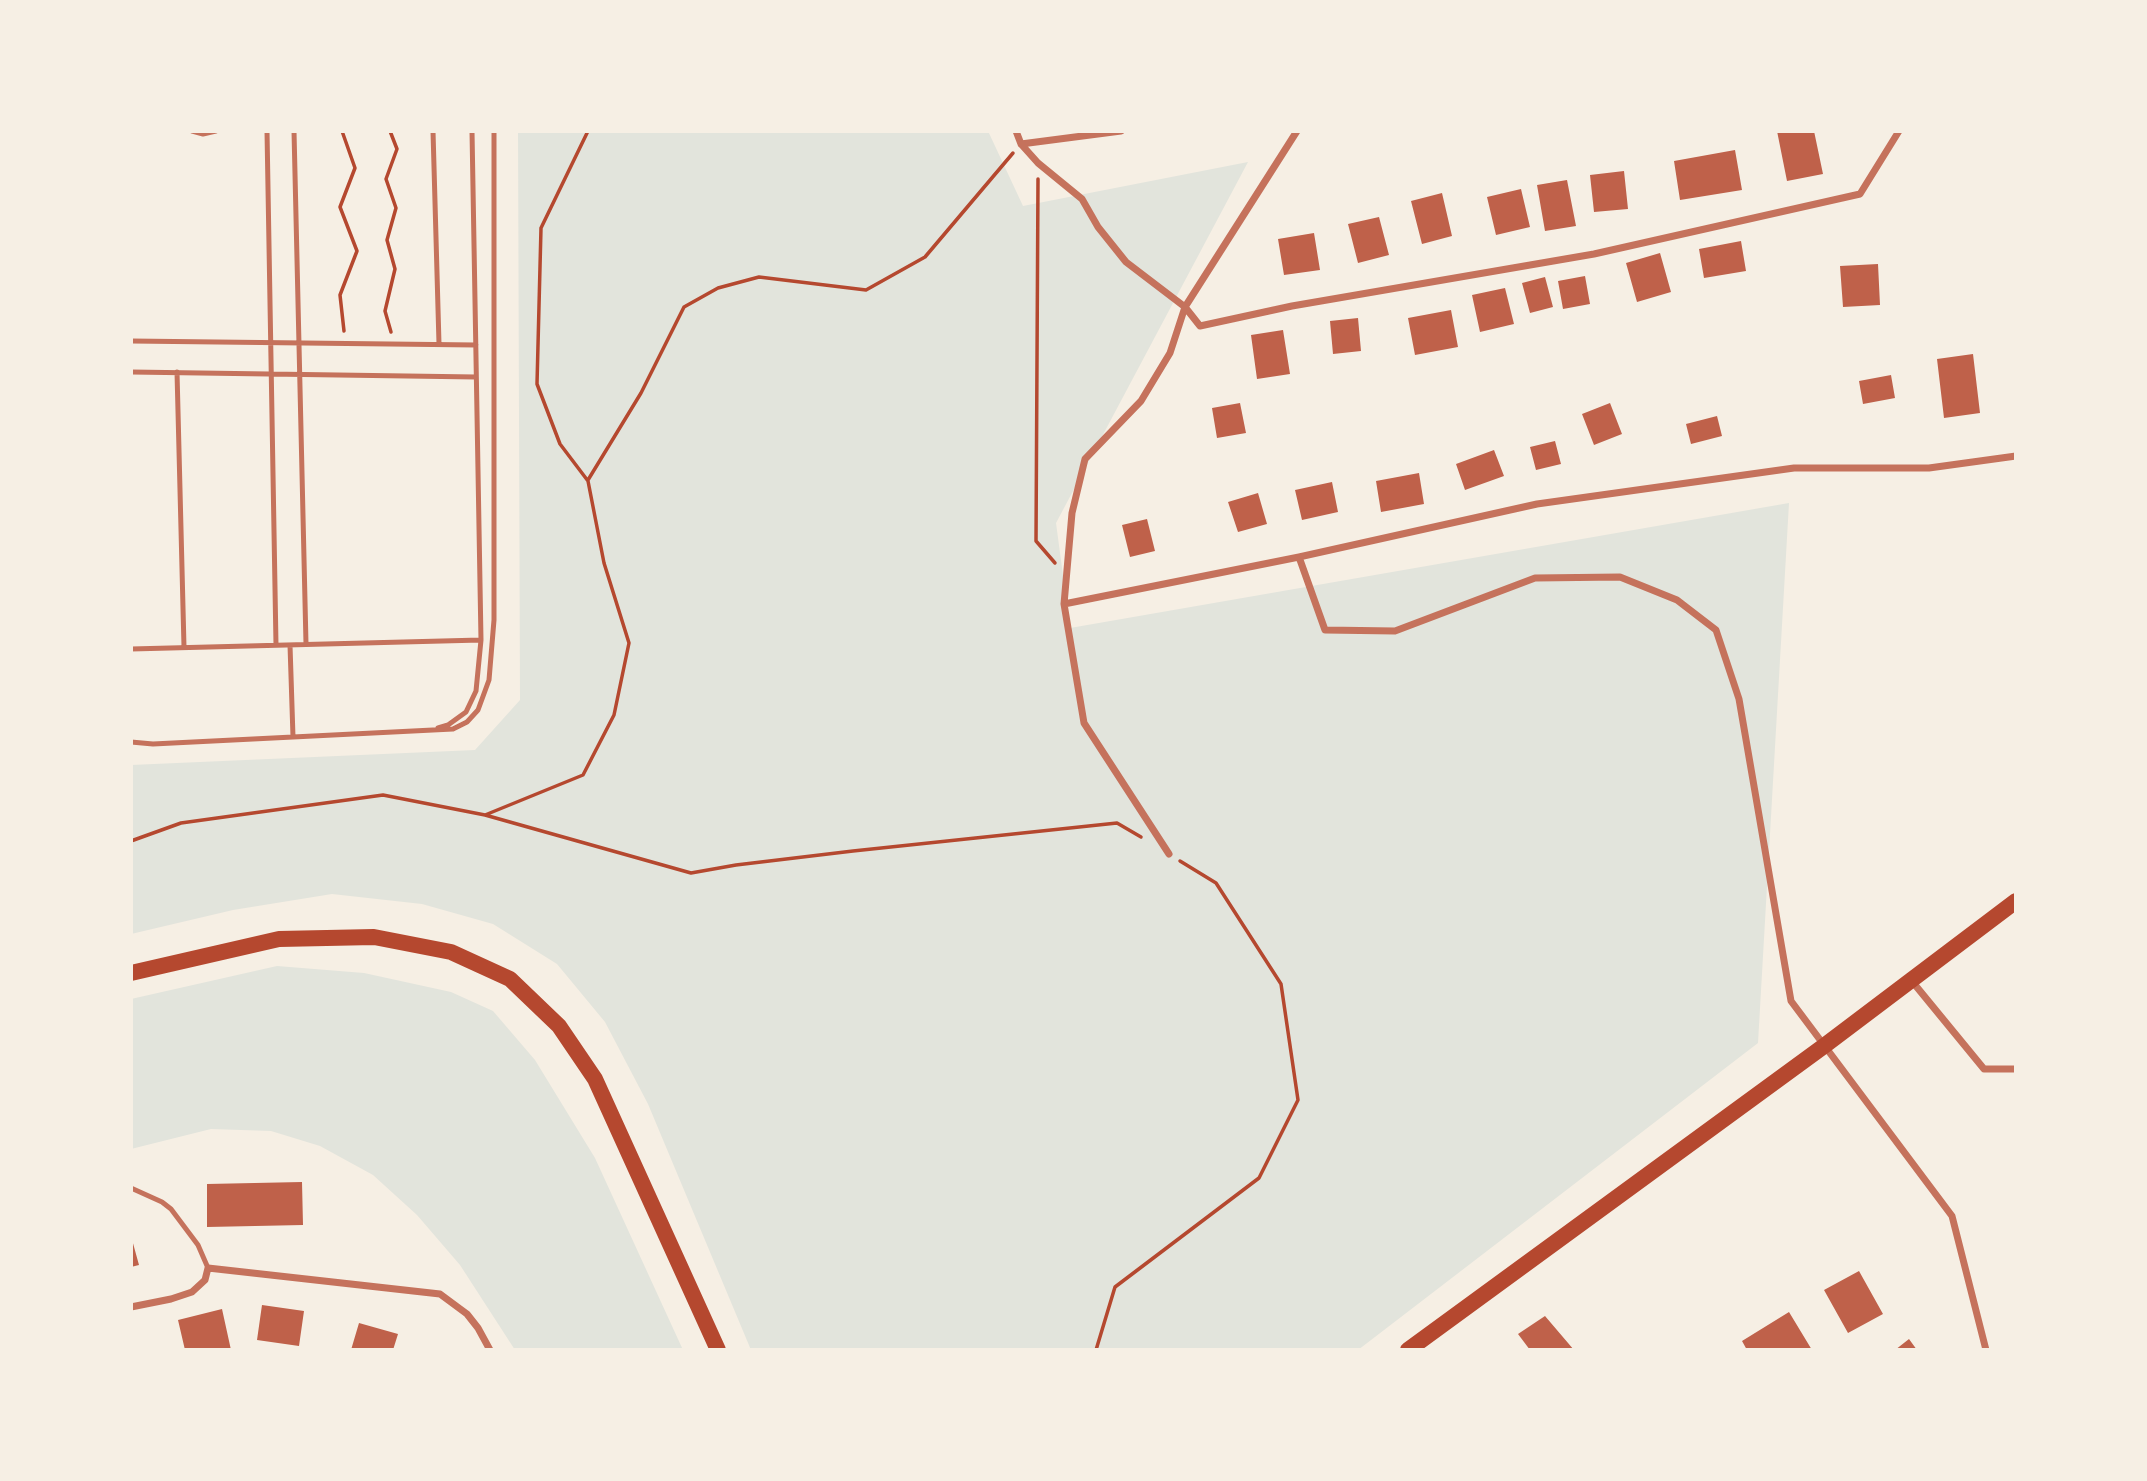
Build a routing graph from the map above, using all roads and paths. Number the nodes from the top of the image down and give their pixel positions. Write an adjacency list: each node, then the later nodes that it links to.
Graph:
1 (192, 131): 2 (lane)
2 (216, 131)
3 (267, 131): 18 (lane)
4 (294, 131): 19 (lane)
5 (342, 131): 20 (path)
6 (390, 131): 21 (path)
7 (433, 131): 22 (lane)
8 (472, 131): 23 (lane)
9 (494, 131): 40 (lane)
10 (1121, 131): 14 (street)
11 (1297, 131): 16 (street)
12 (1899, 131): 16 (street)
13 (1017, 132): 14 (street)
14 (1021, 144): 15 (street); 30 (path)
15 (1038, 163): 16 (street); 32 (path)
16 (1185, 307): 32 (street)
17 (131, 341): 18 (lane)
18 (271, 342): 19 (lane); 26 (lane)
19 (299, 343): 20 (lane); 27 (lane)
20 (345, 344): 21 (lane)
21 (395, 344): 22 (lane)
22 (439, 344): 23 (lane)
23 (476, 345): 28 (lane)
24 (131, 372): 25 (lane)
25 (177, 372): 26 (lane); 38 (lane)
26 (271, 374): 27 (lane); 36 (lane)
27 (299, 374): 28 (lane); 35 (lane)
28 (476, 377): 34 (lane)
29 (2016, 456): 31 (street)
30 (588, 481)
31 (1298, 557): 33 (street); 48 (street)
32 (1069, 564): 33 (street)
33 (1065, 604): 44 (street)
34 (481, 640): 35 (lane); 40 (lane)
35 (306, 644): 37 (lane)
36 (276, 645): 37 (lane); 38 (lane)
37 (290, 645): 41 (lane)
38 (184, 647): 39 (lane)
39 (131, 649)
40 (424, 731): 41 (lane)
41 (293, 737): 42 (lane)
42 (131, 742)
43 (485, 816): 44 (path)
44 (1169, 854): 56 (path)
45 (2016, 901): 47 (main road)
46 (131, 973): 55 (main road)
47 (1911, 981): 48 (main road); 49 (street)
48 (1824, 1046): 53 (main road); 57 (street)
49 (2016, 1069)
50 (131, 1188): 51 (lane)
51 (208, 1268): 52 (street); 54 (street)
52 (131, 1307)
53 (1413, 1348)
54 (490, 1350)
55 (719, 1350)
56 (1096, 1350)
57 (1986, 1350)

